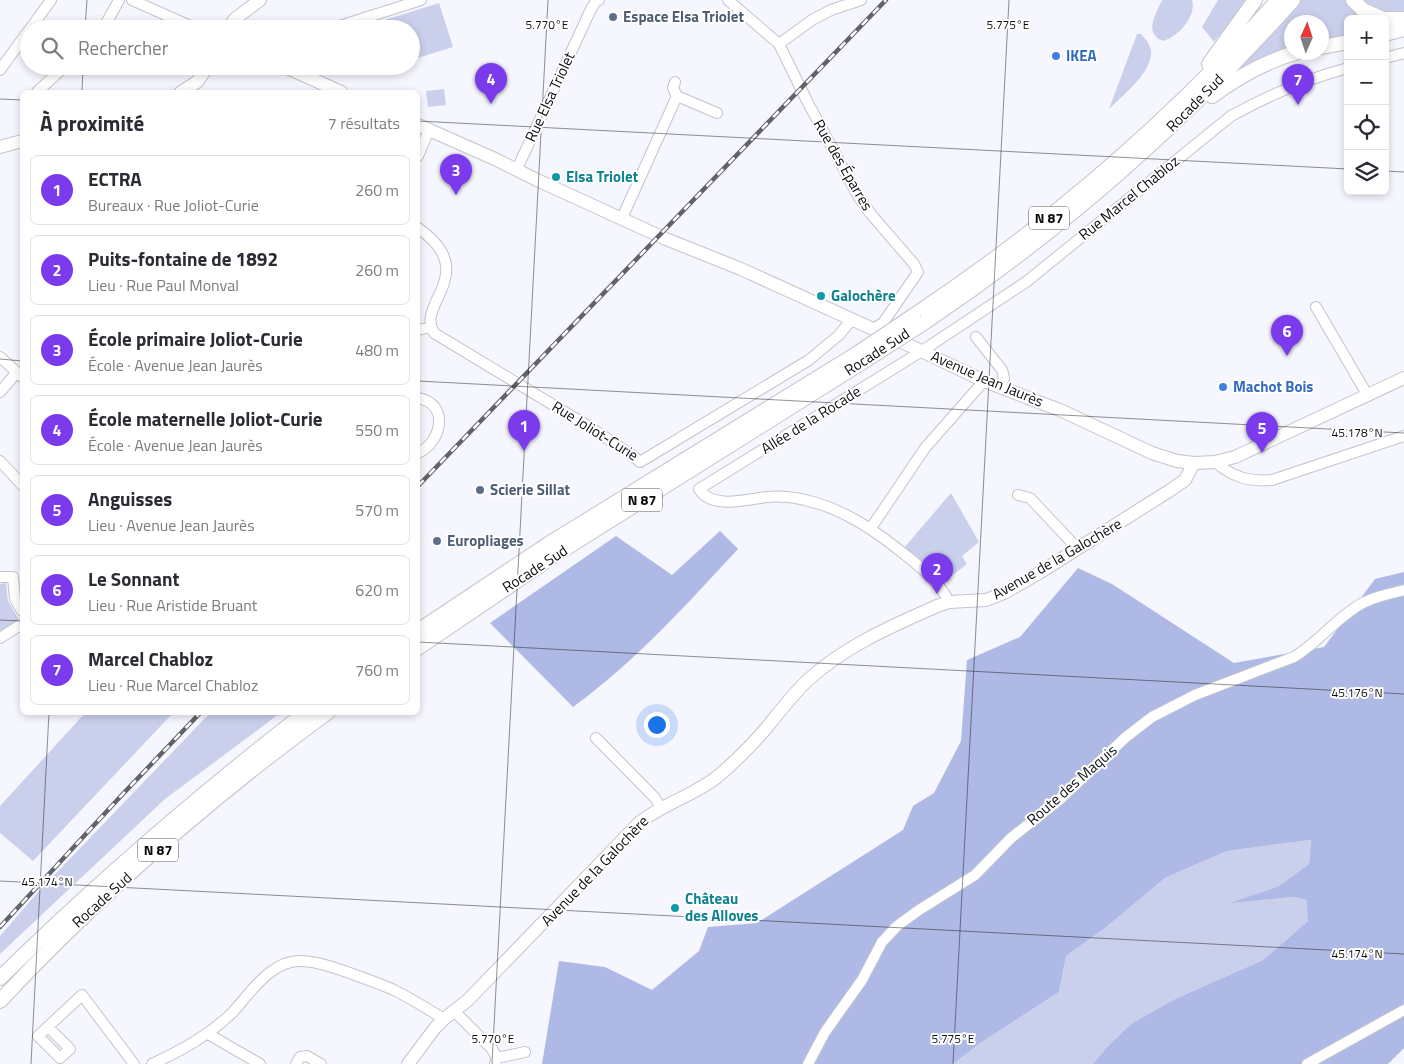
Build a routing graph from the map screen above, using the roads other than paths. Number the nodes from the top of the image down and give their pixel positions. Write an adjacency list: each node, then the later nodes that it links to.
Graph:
1 (51, 0): 16 (street)
2 (119, 0): 17 (street)
3 (132, 0): 18 (street)
4 (260, 0): 19 (main road)
5 (421, 0): 20 (street)
6 (599, 0): 47 (street, Rue Elsa Triolet)
7 (728, 0): 25 (street, Rue des Éparres)
8 (861, 0): 25 (street)
9 (1255, 0): 40 (highway)
10 (1278, 0): 40 (highway, Rocade Sud / N 87)
11 (1293, 0): 42 (highway, Rocade Sud / N 87)
12 (1354, 0): 13 (highway)
13 (1375, 15)
14 (1389, 19): 15 (highway)
15 (1404, 19)
16 (36, 20)
17 (108, 20)
18 (177, 20)
19 (234, 20)
20 (358, 20)
21 (1404, 29): 22 (highway)
22 (1389, 33)
23 (20, 42): 31 (street)
24 (1344, 43): 26 (highway)
25 (779, 44): 54 (street, Rue des Éparres)
26 (1329, 46)
27 (1404, 53): 29 (street)
28 (1284, 56): 42 (highway)
29 (1389, 57)
30 (1344, 69): 57 (street, Rue Marcel Chabloz)
31 (0, 70)
32 (55, 75): 36 (street)
33 (202, 75): 37 (main road)
34 (303, 75): 38 (main road)
35 (675, 82): 39 (street)
36 (39, 90)
37 (191, 90)
38 (337, 90)
39 (677, 96): 41 (street); 48 (street)
40 (1177, 107): 51 (highway, Rocade Sud / N 87)
41 (717, 113)
42 (1172, 127): 51 (highway, Rocade Sud / N 87)
43 (423, 128): 45 (street); 47 (main road, Avenue Jean Jaurès)
44 (20, 142): 46 (main road)
45 (420, 145)
46 (0, 147)
47 (517, 170): 48 (main road, Avenue Jean Jaurès)
48 (622, 218): 52 (main road, Avenue Jean Jaurès)
49 (420, 230): 53 (street)
50 (1316, 307): 65 (street)
51 (919, 319): 58 (highway, Rocade Sud / N 87, bridge)
52 (852, 320): 53 (street, Rue Joliot-Curie); 54 (main road, Avenue Jean Jaurès)
53 (431, 328): 55 (street)
54 (873, 329): 57 (main road, Avenue Jean Jaurès)
55 (420, 330)
56 (976, 337): 63 (street)
57 (922, 351): 62 (main road, Avenue Jean Jaurès); 78 (street, Allée de la Rocade)
58 (864, 355): 85 (highway, Rocade Sud / N 87); 87 (highway, Rocade Sud / N 87)
59 (0, 357): 60 (street)
60 (20, 374): 64 (street)
61 (1400, 380): 65 (main road, Avenue Jean Jaurès)
62 (984, 381): 63 (main road, Avenue Jean Jaurès); 78 (street)
63 (1000, 388): 71 (main road, Avenue Jean Jaurès)
64 (0, 392)
65 (1368, 396): 69 (main road, Avenue Jean Jaurès)
66 (420, 399): 68 (street)
67 (1404, 436): 74 (street)
68 (420, 451)
69 (1234, 457): 72 (main road, Avenue Jean Jaurès); 74 (street)
70 (0, 460): 75 (street)
71 (1171, 460): 73 (main road, Avenue Jean Jaurès); 76 (main road)
72 (1214, 462): 73 (main road, Avenue Jean Jaurès); 74 (street)
73 (1194, 463): 76 (main road, Avenue de la Galochère)
74 (1241, 478)
75 (20, 483)
76 (1178, 485): 79 (main road, Avenue de la Galochère)
77 (1018, 495): 79 (street)
78 (871, 528): 82 (street)
79 (1077, 548): 82 (main road, Avenue de la Galochère)
80 (0, 577): 83 (street)
81 (1404, 590): 106 (street, Route des Maquis)
82 (948, 602): 91 (main road, Avenue de la Galochère)
83 (20, 608)
84 (20, 625): 86 (street)
85 (420, 630)
86 (0, 638)
87 (420, 647)
88 (302, 715): 92 (highway, Rocade Sud / N 87)
89 (324, 715): 93 (highway, Rocade Sud / N 87)
90 (596, 738): 91 (street)
91 (661, 808): 95 (main road, Avenue de la Galochère)
92 (0, 978)
93 (0, 1001)
94 (1404, 1010): 107 (street)
95 (449, 1015): 97 (street); 99 (street); 105 (main road, Avenue de la Galochère)
96 (48, 1027): 100 (street)
97 (208, 1034): 101 (street); 102 (street)
98 (526, 1052): 99 (street)
99 (496, 1061)
100 (134, 1064)
101 (152, 1064)
102 (260, 1064)
103 (296, 1064): 104 (street)
104 (321, 1064)
105 (408, 1064)
106 (808, 1064)
107 (1307, 1064)

